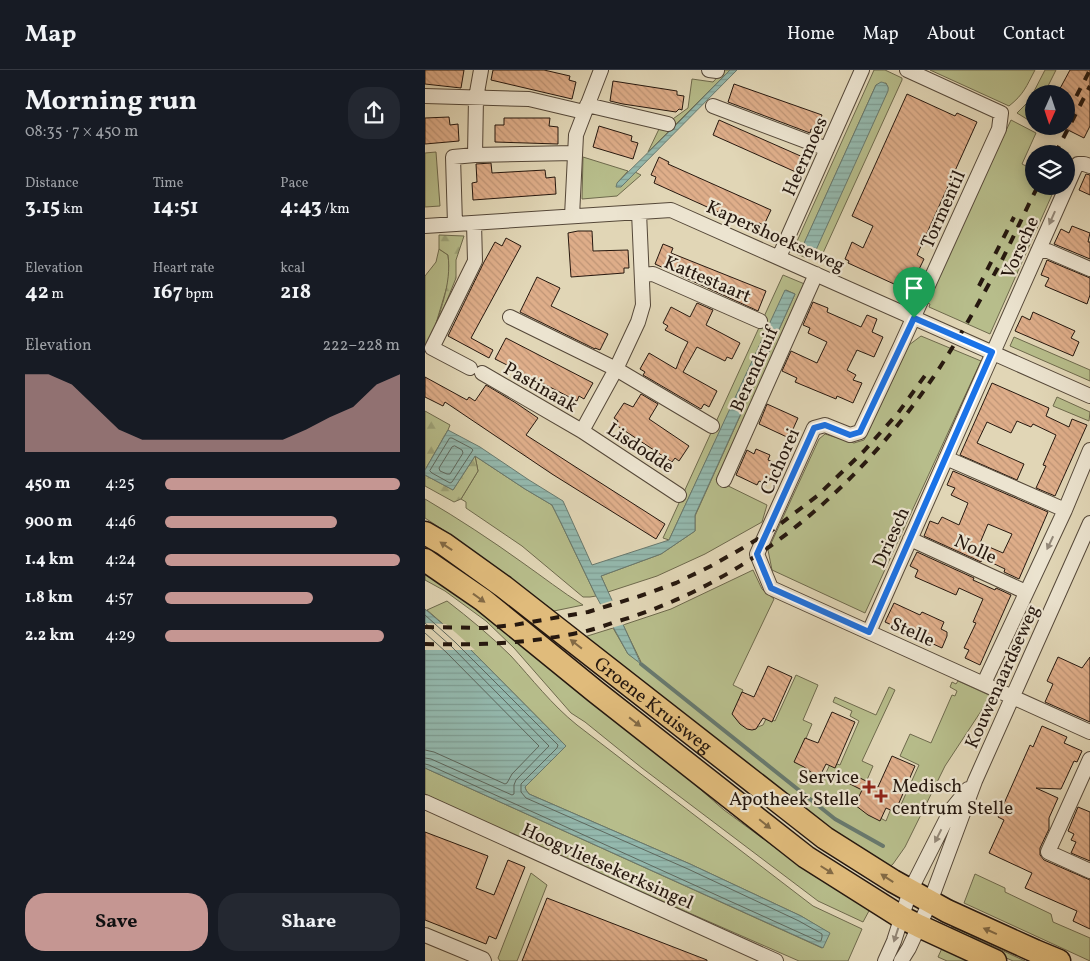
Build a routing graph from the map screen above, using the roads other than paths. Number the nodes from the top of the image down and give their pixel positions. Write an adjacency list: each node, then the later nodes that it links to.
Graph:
1 (481, 70): 6 (street)
2 (601, 70): 8 (street)
3 (862, 70): 10 (street, Heermoes)
4 (907, 70): 25 (street, Tormentil)
5 (425, 96): 6 (street)
6 (477, 98): 8 (street); 12 (street)
7 (713, 106): 10 (street)
8 (586, 108): 9 (street); 11 (street)
9 (669, 124)
10 (827, 149): 20 (street, Heermoes)
11 (575, 154): 12 (street); 15 (street)
12 (475, 155): 17 (street)
13 (1087, 165): 19 (street, Vorsche, one-way to 19)
14 (639, 212): 15 (street, Kapershoekseweg); 20 (street, Kapershoekseweg); 23 (street)
15 (572, 216): 16 (street, Kapershoekseweg)
16 (475, 223): 17 (street, Kapershoekseweg); 31 (street, Pastinaak)
17 (455, 224): 18 (street, Kapershoekseweg)
18 (425, 226)
19 (1038, 251): 21 (street); 27 (street, Vorsche)
20 (779, 257): 22 (street, Kapershoekseweg)
21 (1090, 269)
22 (816, 274): 25 (street, Kapershoekseweg); 34 (street, Berendruif)
23 (642, 275): 26 (street, Kattestaart); 28 (street)
24 (510, 317): 28 (street)
25 (914, 318): 27 (street, Kapershoekseweg); 41 (street, Cichorei)
26 (760, 321)
27 (992, 352): 29 (street, Kapershoekseweg); 33 (street, Driesch)
28 (616, 370): 30 (street); 31 (street)
29 (1090, 396)
30 (712, 426)
31 (582, 431): 35 (street, Lisdodde)
32 (1090, 450): 36 (street, Kouwenaardseweg)
33 (946, 458): 36 (street); 39 (street, Driesch)
34 (724, 480)
35 (679, 495)
36 (1065, 510): 42 (street, Kouwenaardseweg, one-way to 42)
37 (1090, 524): 45 (street, Kouwenaardseweg)
38 (425, 533): 51 (main road, Groene Kruisweg, one-way to 38)
39 (910, 539): 42 (street, Nolle); 43 (street, Driesch)
40 (425, 560): 53 (main road, Groene Kruisweg, one-way to 53)
41 (771, 588): 43 (street, Stelle)
42 (1026, 592): 44 (street, Kouwenaardseweg)
43 (869, 632): 44 (street, Stelle)
44 (983, 683): 45 (street, Stelle)
45 (1012, 696): 46 (street, Stelle); 48 (street, Kouwenaardseweg)
46 (1090, 732)
47 (1090, 759): 50 (street)
48 (975, 781): 51 (street, one-way to 51); 52 (street, Kouwenaardseweg)
49 (425, 802): 56 (street, Hoogvlietsekerksingel)
50 (1090, 871)
51 (910, 891): 52 (main road, Groene Kruisweg); 53 (street)
52 (930, 902): 53 (street); 60 (main road, Groene Kruisweg, one-way to 52)
53 (910, 921): 57 (street, one-way to 57); 58 (street); 59 (main road, Groene Kruisweg)
54 (425, 936): 55 (street)
55 (484, 961)
56 (776, 961)
57 (885, 961)
58 (901, 961)
59 (995, 961)
60 (1059, 961)

